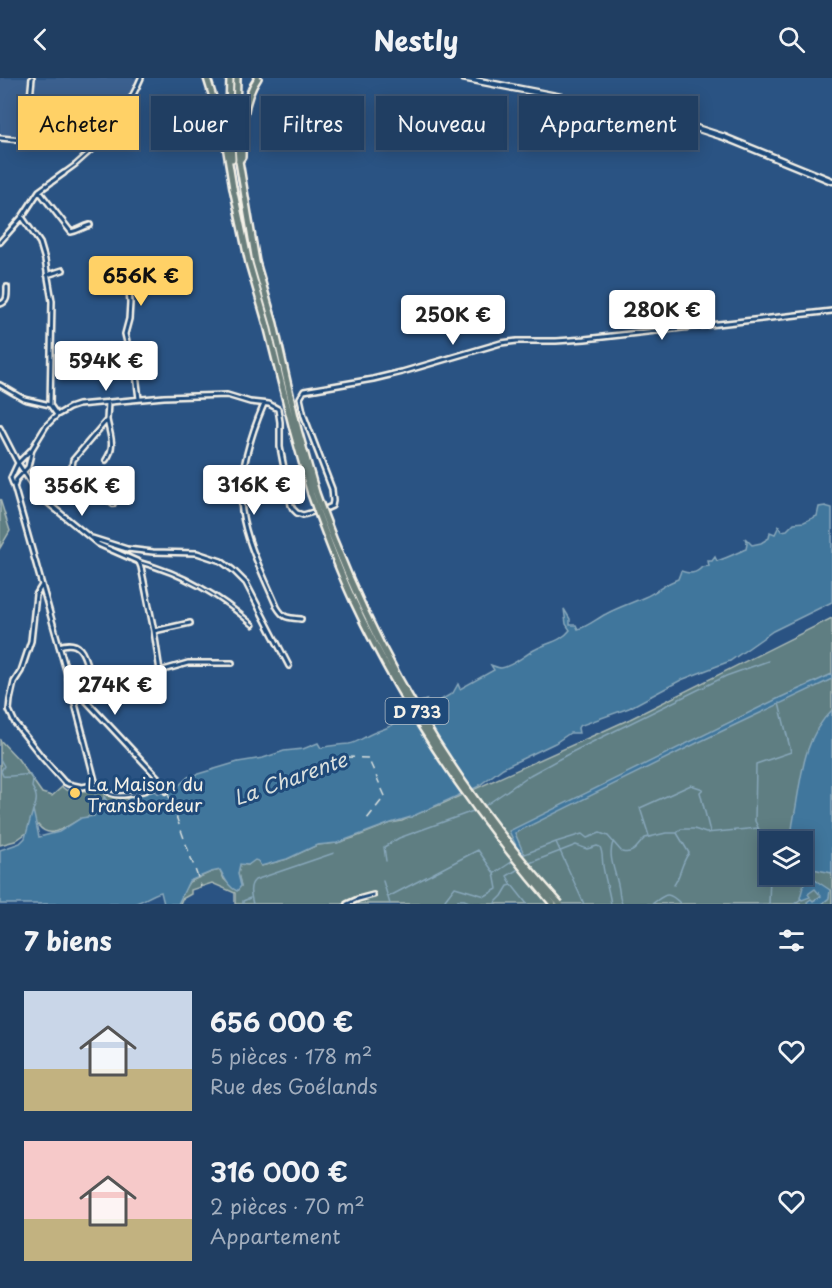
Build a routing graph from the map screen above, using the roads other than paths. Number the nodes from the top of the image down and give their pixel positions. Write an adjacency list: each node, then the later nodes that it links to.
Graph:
1 (32, 78): 8 (street)
2 (141, 78): 9 (street)
3 (207, 78): 16 (main road)
4 (230, 78): 16 (main road, D 733)
5 (237, 78): 13 (main road, D 733)
6 (258, 78): 13 (main road)
7 (463, 78): 15 (main road)
8 (30, 96)
9 (132, 96)
10 (0, 138): 11 (street)
11 (18, 139)
12 (92, 150): 14 (street)
13 (239, 161): 40 (main road, D 733)
14 (64, 173): 17 (street)
15 (832, 181)
16 (233, 188): 40 (main road, D 733)
17 (39, 191): 18 (street); 19 (street)
18 (22, 218): 20 (street); 23 (street)
19 (90, 225)
20 (0, 242)
21 (63, 270): 23 (street)
22 (123, 272): 28 (street)
23 (47, 275): 31 (street)
24 (7, 287): 25 (street)
25 (0, 304)
26 (832, 311): 30 (street)
27 (0, 385): 31 (street)
28 (139, 399): 29 (street); 30 (street)
29 (108, 402): 32 (street); 33 (street)
30 (264, 404): 45 (street)
31 (50, 405): 32 (street)
32 (57, 415): 35 (street)
33 (107, 420): 36 (street); 41 (street)
34 (0, 428): 37 (street)
35 (32, 449): 37 (street); 38 (street)
36 (106, 460)
37 (18, 463): 38 (street); 39 (street)
38 (24, 472): 39 (street); 42 (street)
39 (15, 486): 44 (street)
40 (314, 493): 59 (main road, D 733, bridge); 60 (main road, D 733, bridge)
41 (113, 504)
42 (92, 538): 43 (street); 51 (street)
43 (139, 562): 47 (street); 48 (street)
44 (42, 585): 49 (street); 54 (street)
45 (301, 619)
46 (190, 623): 48 (street)
47 (253, 625)
48 (154, 631): 52 (street)
49 (59, 646): 52 (street); 53 (street)
50 (231, 663): 52 (street)
51 (289, 666)
52 (160, 671)
53 (71, 688): 54 (street); 55 (street)
54 (94, 783): 55 (street)
55 (163, 783): 56 (street)
56 (166, 791)
57 (373, 895): 58 (street)
58 (347, 904)
59 (553, 904)
60 (560, 904)

